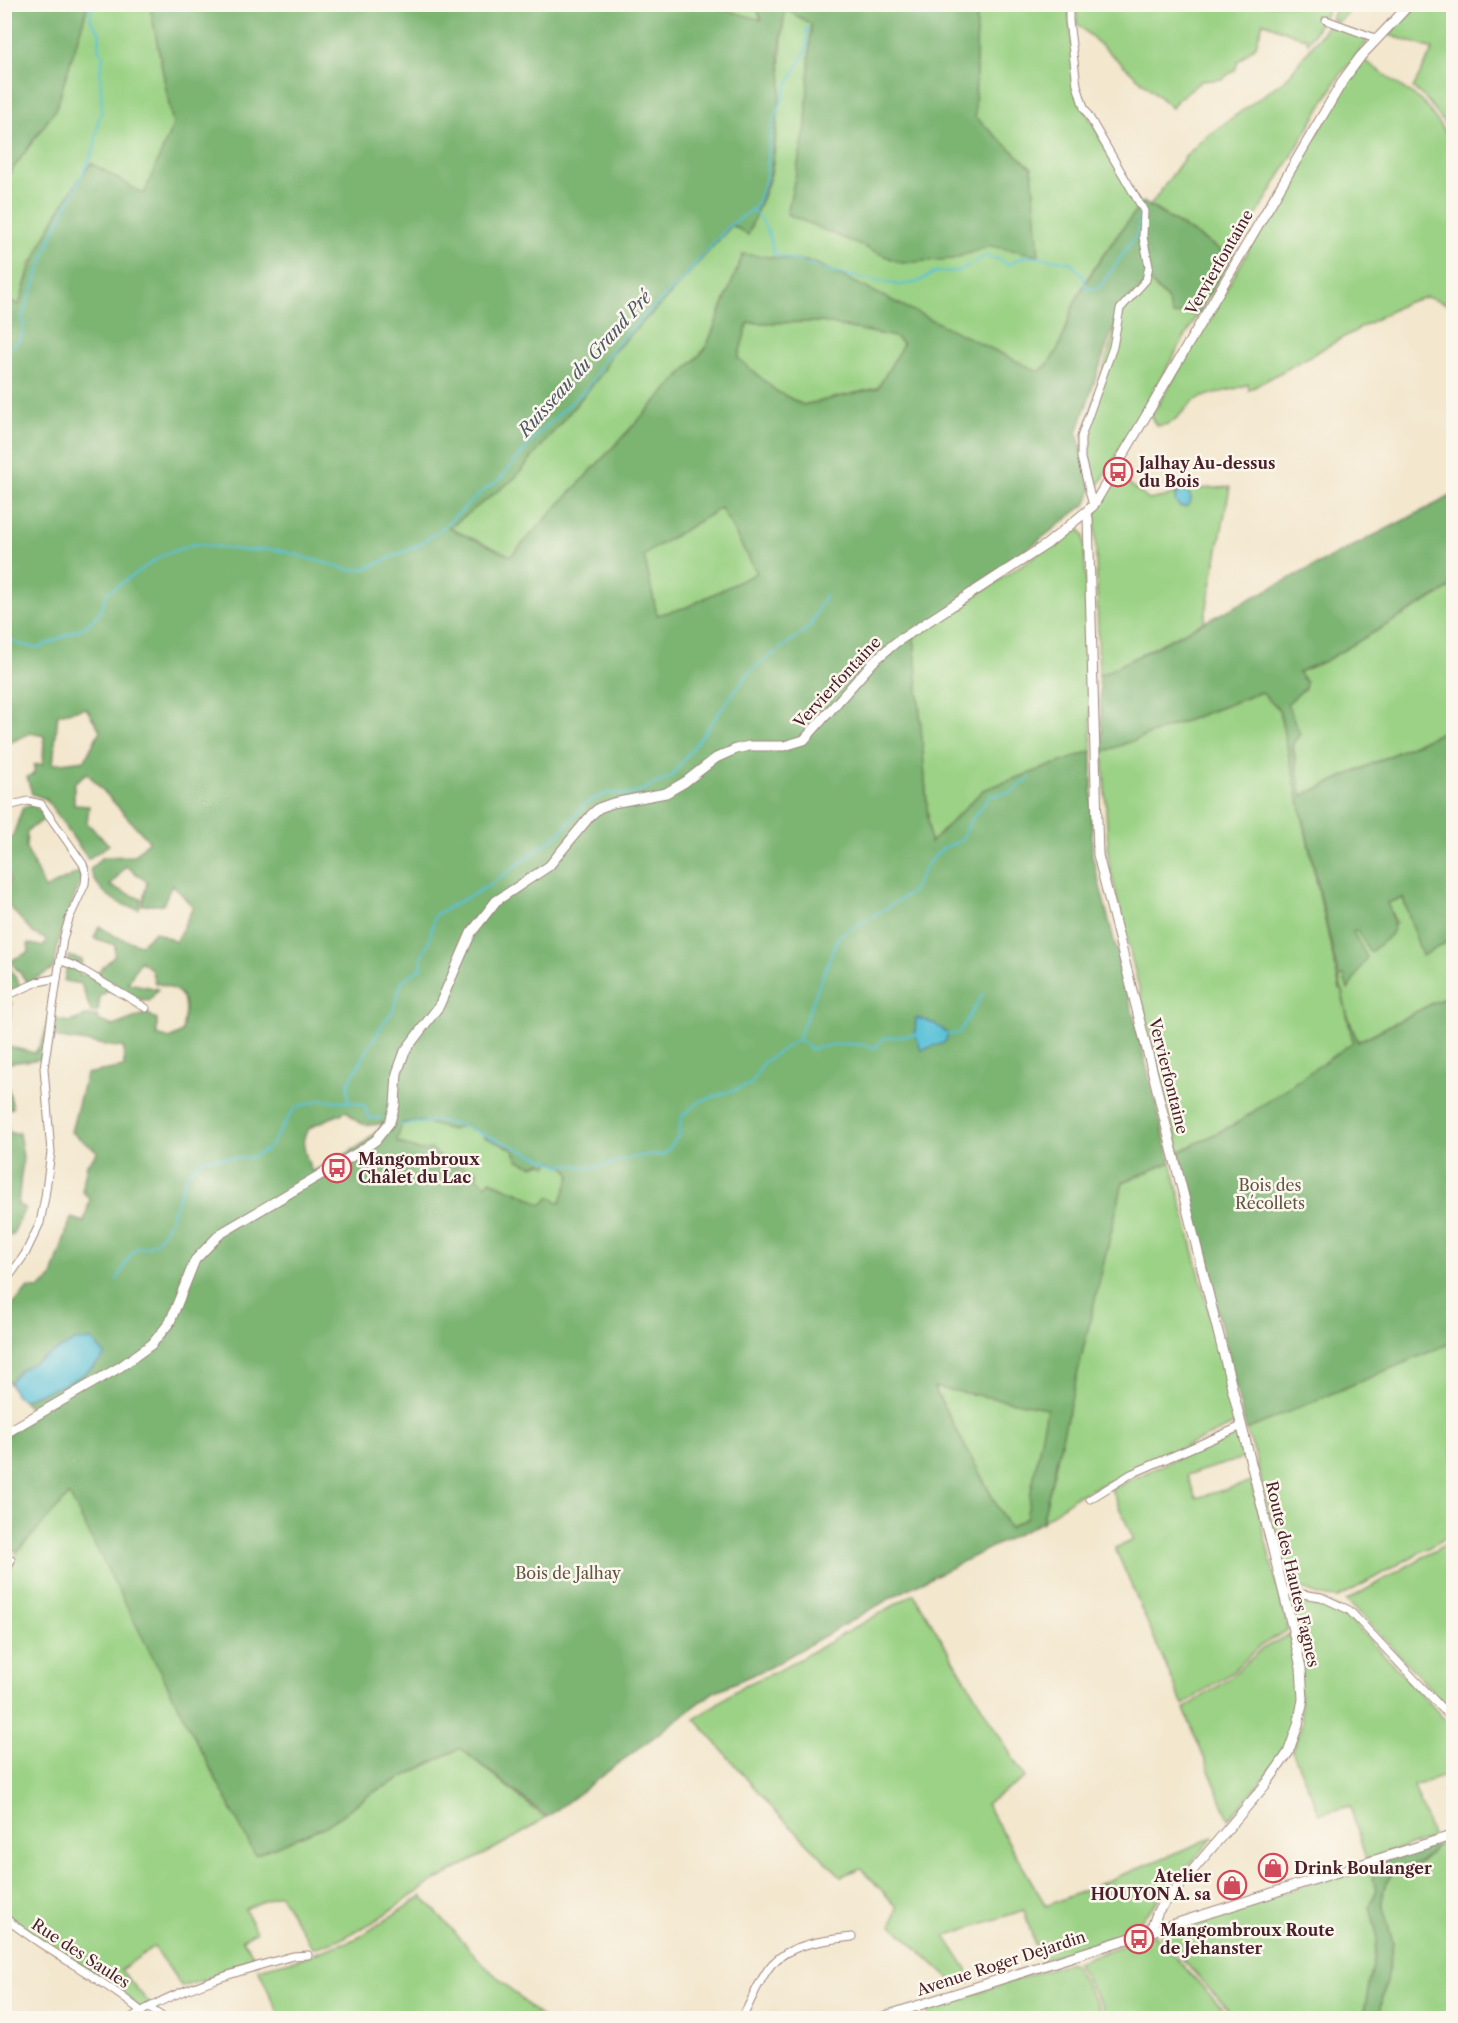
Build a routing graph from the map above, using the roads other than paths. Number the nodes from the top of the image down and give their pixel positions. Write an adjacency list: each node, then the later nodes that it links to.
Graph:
1 (1069, 4): 5 (street)
2 (1410, 4): 4 (main road, Vervierfontaine)
3 (1326, 20): 4 (street)
4 (1378, 39): 5 (main road, Vervierfontaine)
5 (1093, 506): 6 (main road, Vervierfontaine)
6 (1085, 514): 13 (main road, Vervierfontaine); 14 (main road, Vervierfontaine)
7 (4, 807): 8 (street)
8 (62, 961): 9 (street); 11 (street)
9 (57, 978): 10 (street); 12 (street)
10 (4, 997)
11 (146, 1008)
12 (4, 1284)
13 (1242, 1426): 15 (street); 18 (main road, Route des Hautes Fagnes)
14 (4, 1434)
15 (1090, 1499)
16 (11, 1560): 17 (street)
17 (4, 1577)
18 (1283, 1591): 19 (street); 22 (main road, Route des Hautes Fagnes)
19 (1454, 1721)
20 (1454, 1834): 22 (main road, Avenue Roger Dejardin)
21 (4, 1917): 26 (street, Rue des Saules)
22 (1151, 1930): 30 (main road, Avenue Roger Dejardin)
23 (852, 1937): 29 (street)
24 (308, 1955): 25 (street)
25 (149, 2008): 26 (street); 28 (street)
26 (142, 2012): 27 (street)
27 (130, 2019)
28 (164, 2019)
29 (742, 2019)
30 (879, 2019)

